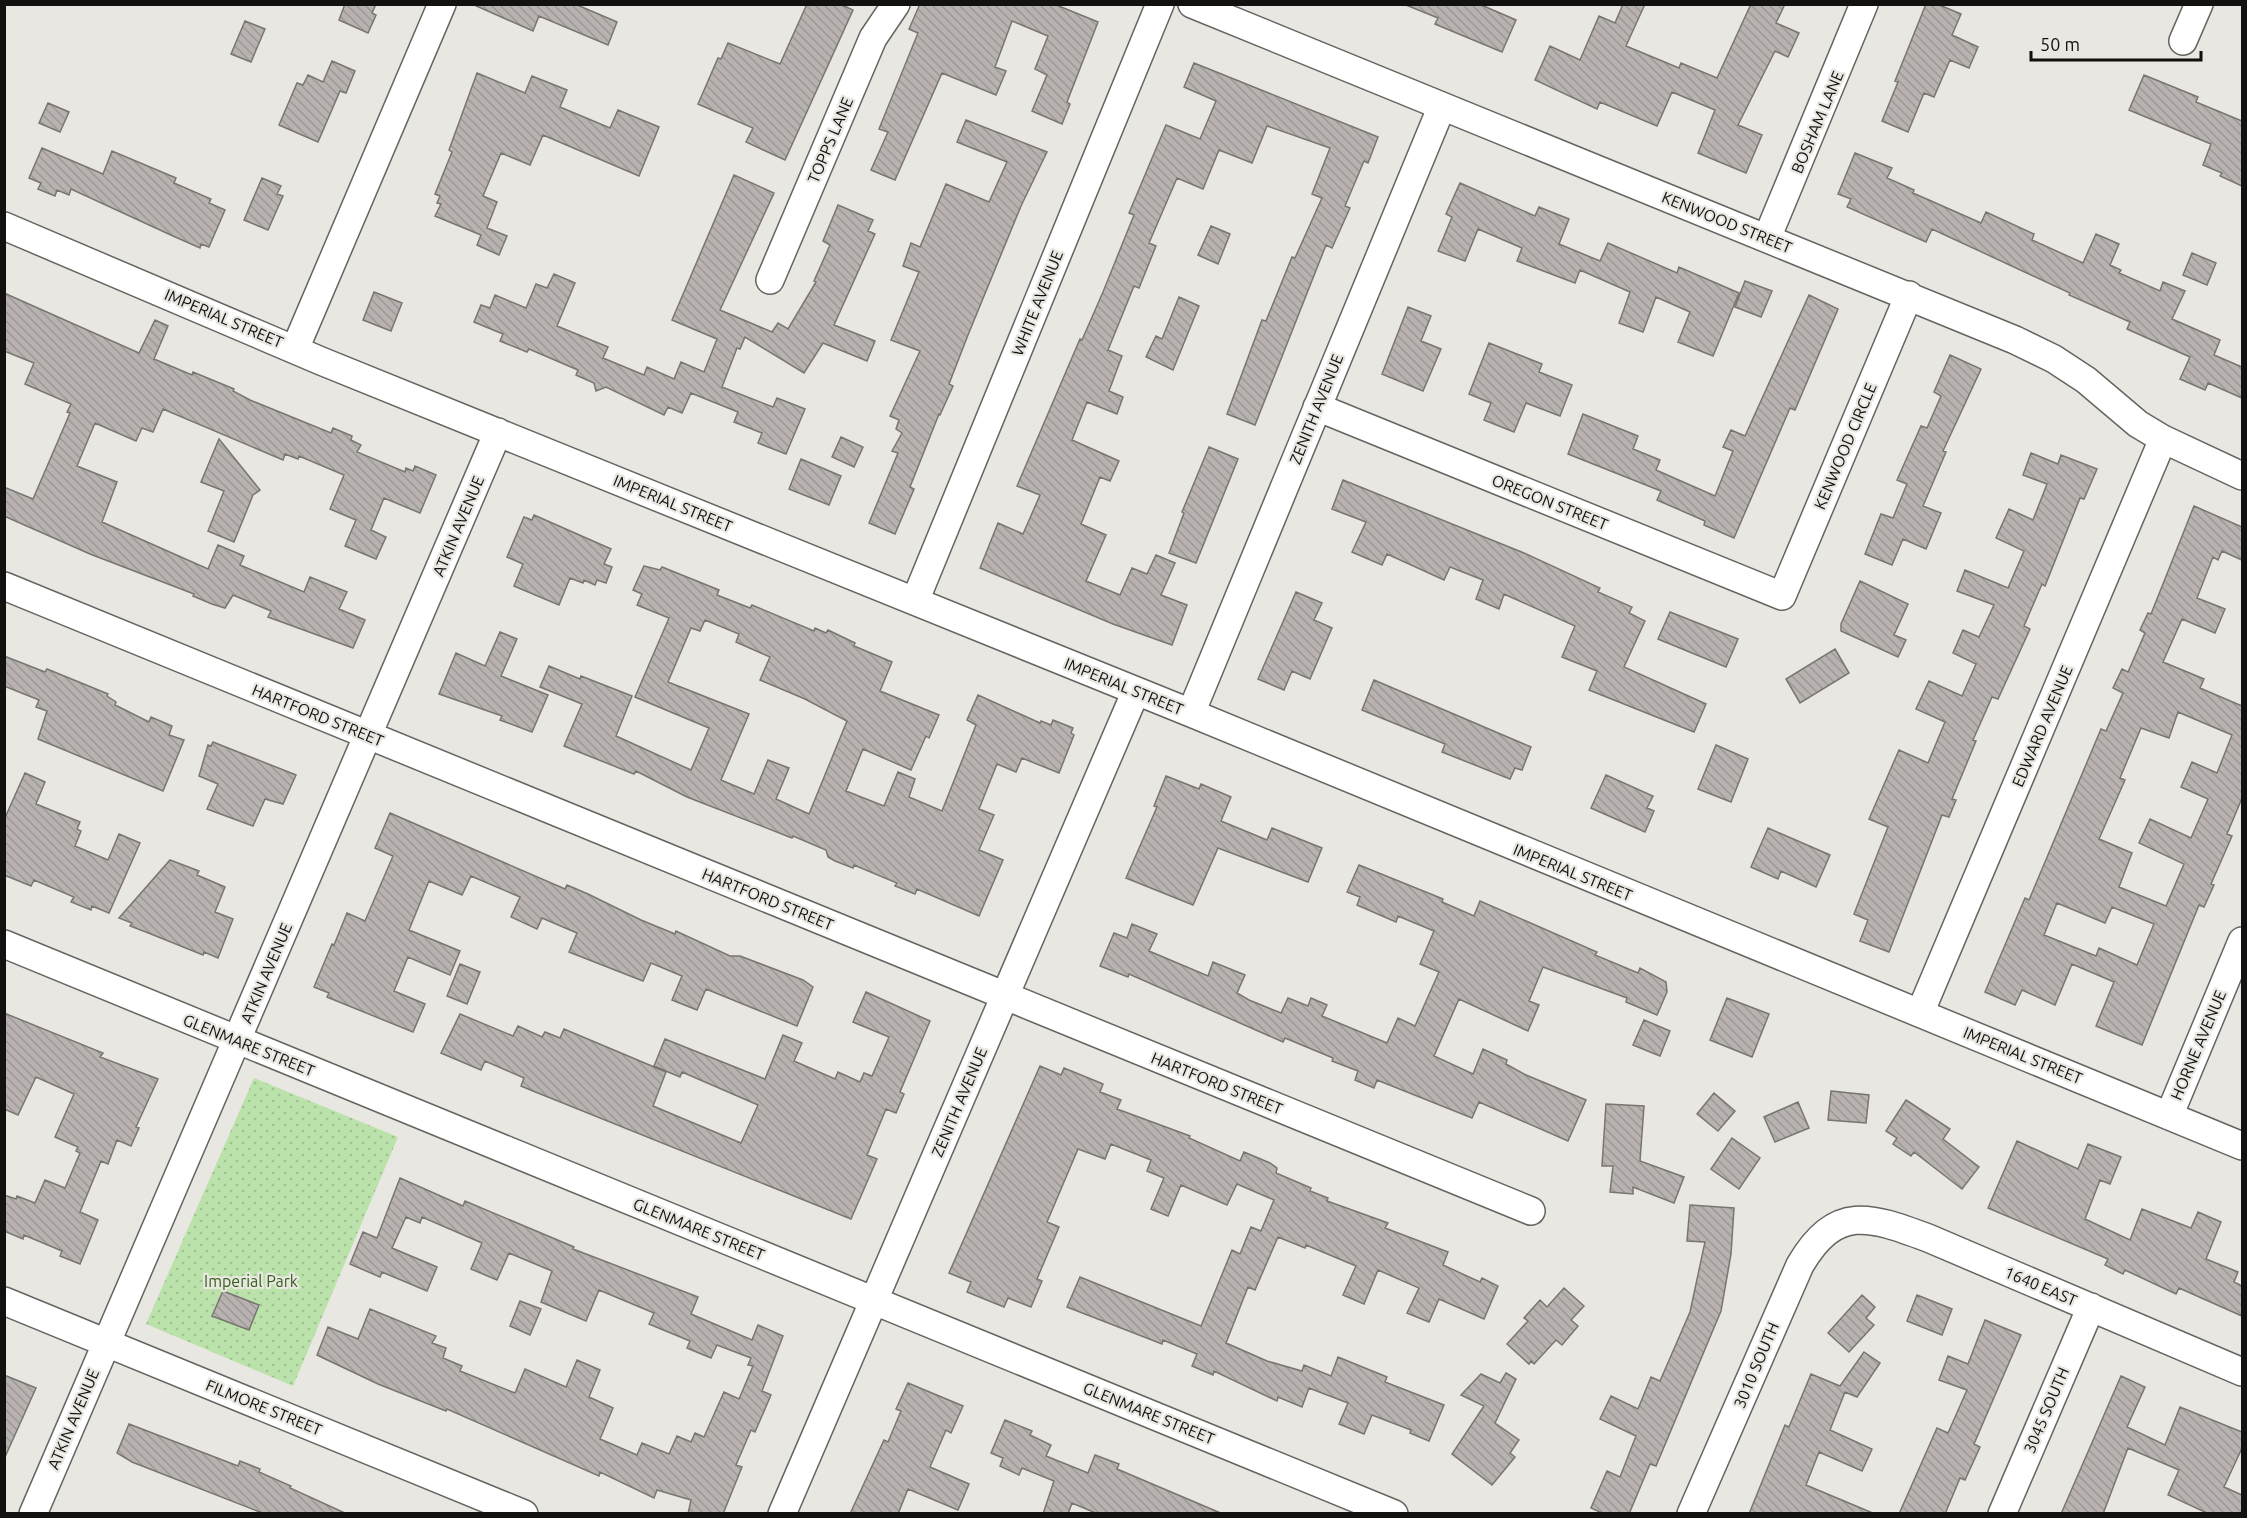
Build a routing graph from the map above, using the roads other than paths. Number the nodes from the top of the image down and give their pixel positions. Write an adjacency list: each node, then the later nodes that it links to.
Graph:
1 (442, 4): 13 (street)
2 (896, 4): 11 (street, TOPPS LANE)
3 (1160, 4): 20 (street, WHITE AVENUE)
4 (1192, 4): 8 (street, KENWOOD STREET)
5 (1864, 4): 10 (street, BOSHAM LANE)
6 (2199, 4): 7 (street)
7 (2183, 41)
8 (1442, 106): 10 (street, KENWOOD STREET); 14 (street, ZENITH AVENUE)
9 (4, 226): 13 (street, IMPERIAL STREET)
10 (1767, 238): 12 (street, KENWOOD STREET)
11 (770, 280)
12 (1909, 295): 16 (street, KENWOOD STREET); 19 (street, KENWOOD CIRCLE)
13 (295, 349): 15 (street, IMPERIAL STREET)
14 (1317, 408): 19 (street, OREGON STREET); 22 (street, ZENITH AVENUE)
15 (498, 432): 20 (street, IMPERIAL STREET); 23 (street, ATKIN AVENUE)
16 (2163, 439): 17 (street, KENWOOD STREET); 27 (street, EDWARD AVENUE)
17 (2242, 476)
18 (4, 586): 23 (street, HARTFORD STREET)
19 (1782, 596)
20 (915, 601): 21 (street, IMPERIAL STREET)
21 (1136, 692): 22 (street, IMPERIAL STREET); 26 (street, ZENITH AVENUE)
22 (1191, 713): 27 (street, IMPERIAL STREET)
23 (368, 735): 26 (street, HARTFORD STREET); 28 (street, ATKIN AVENUE)
24 (2242, 941): 29 (street, HORNE AVENUE)
25 (4, 944): 28 (street, GLENMARE STREET)
26 (1005, 996): 31 (street, HARTFORD STREET); 33 (street, ZENITH AVENUE)
27 (1920, 1013): 29 (street, IMPERIAL STREET)
28 (237, 1040): 33 (street, GLENMARE STREET); 36 (street, ATKIN AVENUE)
29 (2169, 1116): 30 (street, IMPERIAL STREET)
30 (2242, 1146)
31 (1531, 1211)
32 (1834, 1225): 35 (street, 1640 EAST); 42 (street, 3010 SOUTH)
33 (873, 1300): 40 (street, ZENITH AVENUE); 41 (street, GLENMARE STREET)
34 (4, 1301): 36 (street, FILMORE STREET)
35 (2091, 1307): 37 (street, 1640 EAST); 43 (street, 3045 SOUTH)
36 (106, 1343): 38 (street, ATKIN AVENUE); 39 (street, FILMORE STREET)
37 (2242, 1372)
38 (33, 1514)
39 (524, 1514)
40 (782, 1514)
41 (1394, 1514)
42 (1691, 1514)
43 (2002, 1514)

